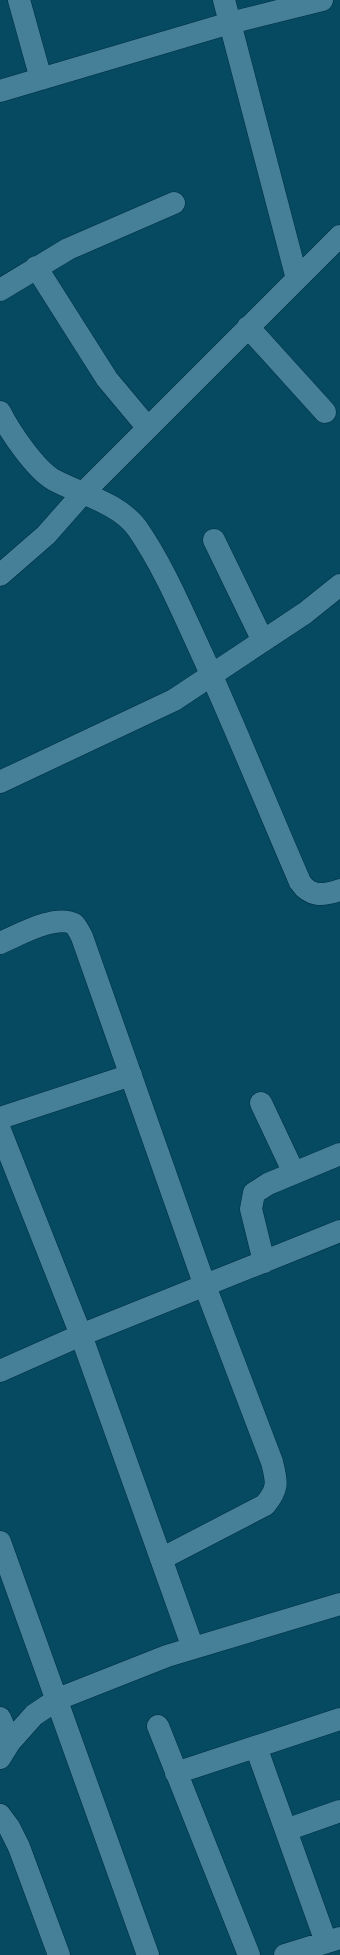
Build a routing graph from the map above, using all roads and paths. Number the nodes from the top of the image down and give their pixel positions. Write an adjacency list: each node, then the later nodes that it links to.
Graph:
1 (19, 0): 5 (street)
2 (224, 0): 4 (street)
3 (322, 0): 4 (street)
4 (230, 23): 5 (street); 10 (street)
5 (41, 79): 6 (street)
6 (0, 92)
7 (174, 203): 9 (street)
8 (340, 236): 10 (street)
9 (36, 267): 11 (street); 15 (street)
10 (297, 279): 12 (street)
11 (0, 290)
12 (248, 327): 14 (street); 15 (street)
13 (0, 412): 16 (street)
14 (325, 412)
15 (148, 428): 16 (street)
16 (84, 492): 18 (street); 21 (street)
17 (214, 540): 20 (street)
18 (0, 575)
19 (340, 585): 20 (street)
20 (263, 641): 21 (street)
21 (212, 676): 22 (street); 23 (street)
22 (0, 782)
23 (340, 890)
24 (0, 943): 25 (street)
25 (131, 1075): 27 (street); 33 (street)
26 (261, 1103): 30 (street)
27 (0, 1118)
28 (0, 1130): 34 (street)
29 (340, 1154): 30 (street)
30 (294, 1173): 32 (street)
31 (340, 1231): 32 (street)
32 (264, 1262): 33 (street)
33 (205, 1286): 34 (street); 37 (street)
34 (82, 1336): 35 (street); 37 (street)
35 (0, 1371)
36 (0, 1542): 40 (street)
37 (161, 1559): 39 (street)
38 (340, 1604): 39 (street)
39 (193, 1648): 40 (street)
40 (58, 1699): 45 (street); 52 (street)
41 (0, 1718): 45 (street)
42 (340, 1719): 44 (street)
43 (158, 1726): 46 (street)
44 (256, 1747): 46 (street); 49 (street)
45 (5, 1750)
46 (176, 1773): 53 (street)
47 (340, 1811): 49 (street)
48 (0, 1815): 51 (street)
49 (286, 1830): 50 (street)
50 (333, 1940): 54 (street)
51 (59, 1955)
52 (148, 1955)
53 (249, 1955)
54 (285, 1955)

